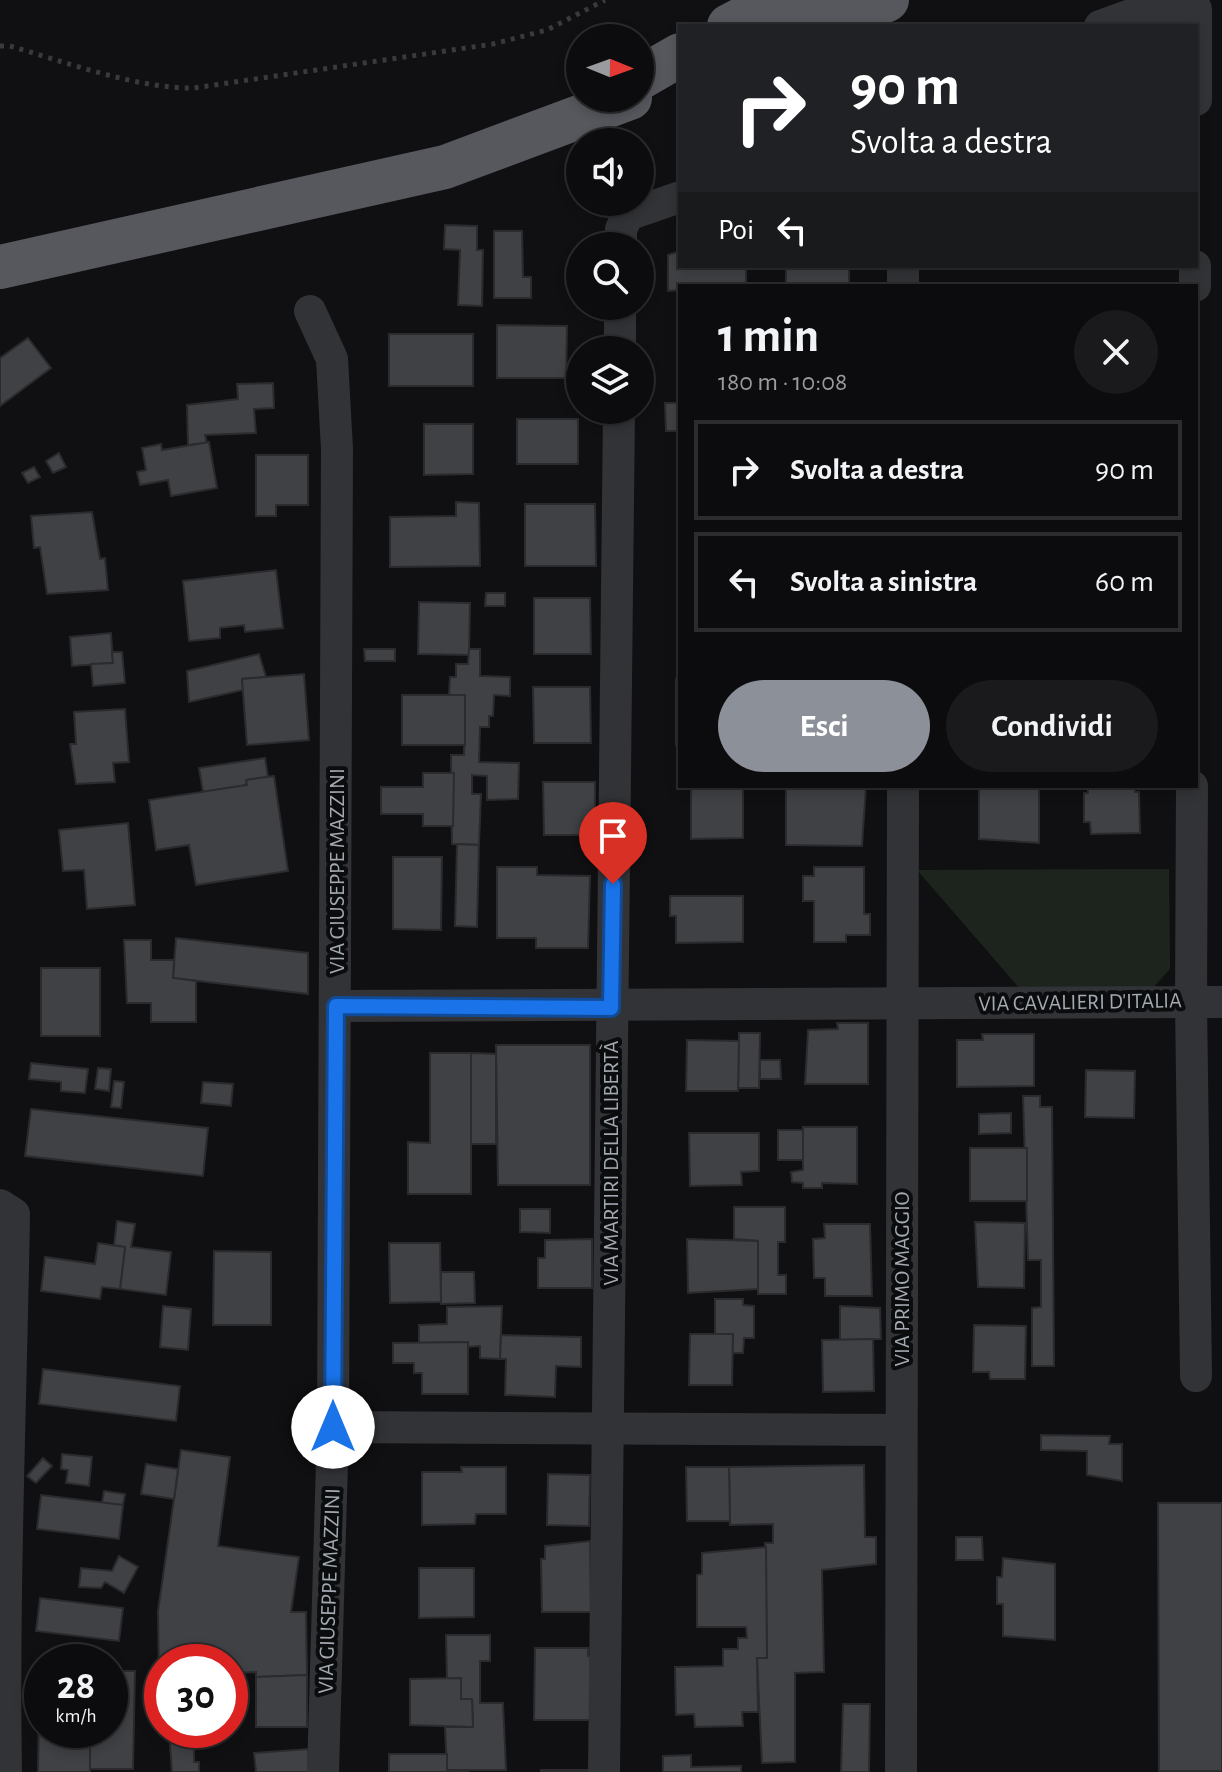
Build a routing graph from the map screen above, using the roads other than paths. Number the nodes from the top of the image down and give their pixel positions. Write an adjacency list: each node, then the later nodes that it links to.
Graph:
1 (778, 0): 4 (highway)
2 (836, 0): 5 (highway)
3 (887, 0): 6 (highway)
4 (733, 24)
5 (791, 24)
6 (832, 24)
7 (1106, 24): 8 (street)
8 (1196, 24)
9 (658, 81): 11 (highway)
10 (576, 112): 11 (highway)
11 (535, 134): 14 (highway)
12 (678, 198): 13 (street)
13 (624, 231)
14 (0, 267)
15 (310, 311): 21 (street, VIA GIUSEPPE MAZZINI)
16 (619, 424): 22 (street, VIA MARTIRI DELLA LIBERTÀ)
17 (903, 788): 19 (street, VIA PRIMO MAGGIO)
18 (1192, 788): 20 (street, VIA CAVALIERI D'ITALIA)
19 (901, 1002): 20 (street, VIA CAVALIERI D'ITALIA); 22 (street, VIA CAVALIERI D'ITALIA); 27 (street, VIA PRIMO MAGGIO)
20 (1207, 1002): 24 (street)
21 (336, 1006): 22 (street, VIA CAVALIERI D'ITALIA); 25 (street, VIA GIUSEPPE MAZZINI)
22 (611, 1008): 26 (street, VIA MARTIRI DELLA LIBERTÀ)
23 (0, 1205): 28 (street)
24 (1196, 1376)
25 (333, 1427): 26 (street); 29 (street, VIA GIUSEPPE MAZZINI)
26 (609, 1428): 27 (street); 30 (street, VIA MARTIRI DELLA LIBERTÀ)
27 (901, 1430): 31 (street, VIA PRIMO MAGGIO)
28 (6, 1772)
29 (323, 1772)
30 (604, 1772)
31 (901, 1772)

